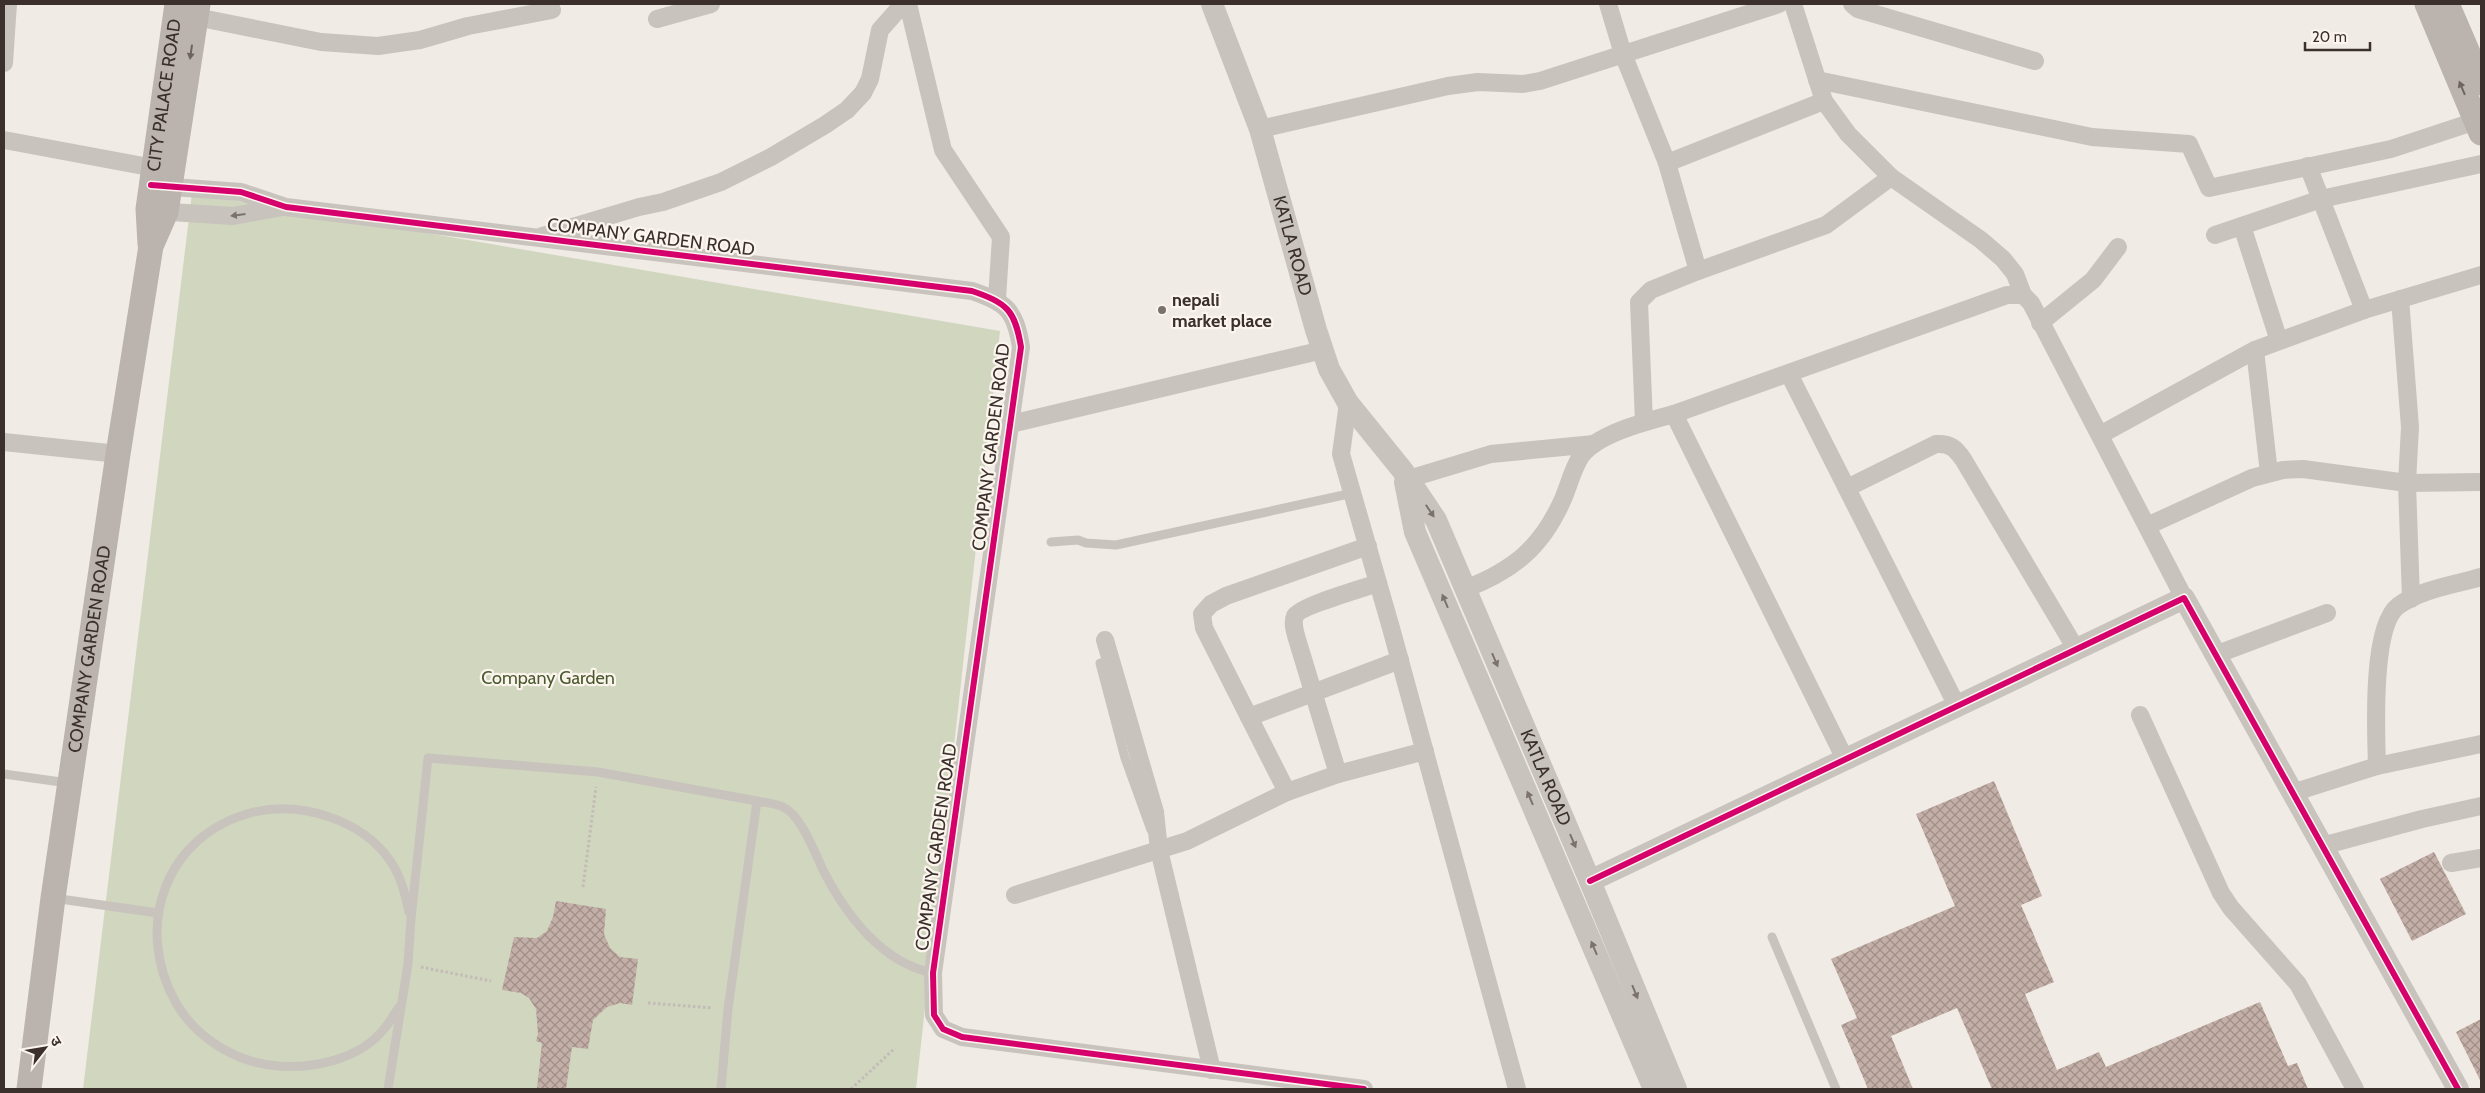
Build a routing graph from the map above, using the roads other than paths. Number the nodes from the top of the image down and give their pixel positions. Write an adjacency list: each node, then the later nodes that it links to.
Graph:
1 (8, 4): 17 (street)
2 (711, 4): 14 (street)
3 (903, 4): 34 (street)
4 (908, 4): 39 (street)
5 (1212, 4): 22 (street, KATLA ROAD)
6 (1608, 4): 15 (street)
7 (1778, 4): 15 (street)
8 (1793, 4): 18 (street)
9 (1852, 4): 16 (street)
10 (2427, 4): 21 (main road, one-way to 10)
11 (2447, 4): 19 (main road)
12 (190, 8): 13 (street); 28 (main road, CITY PALACE ROAD)
13 (552, 10)
14 (657, 19)
15 (1623, 54): 22 (street); 24 (street)
16 (2035, 61)
17 (4, 63)
18 (1817, 80): 20 (street); 26 (street)
19 (2481, 84)
20 (1824, 101): 24 (street); 27 (street)
21 (2479, 127): 26 (street)
22 (1260, 129): 44 (street, KATLA ROAD)
23 (4, 140): 28 (street)
24 (1667, 163): 36 (street)
25 (2481, 164): 29 (street)
26 (2308, 166): 29 (street)
27 (1890, 177): 36 (street); 38 (street)
28 (161, 178): 30 (street, COMPANY GARDEN ROAD); 31 (main road, COMPANY GARDEN ROAD)
29 (2321, 199): 32 (street); 41 (street)
30 (286, 207): 31 (street, COMPANY GARDEN ROAD, one-way to 31); 34 (street, COMPANY GARDEN ROAD)
31 (157, 211): 54 (main road, COMPANY GARDEN ROAD)
32 (2242, 226): 33 (street); 43 (street)
33 (2215, 235)
34 (535, 238): 39 (street, COMPANY GARDEN ROAD)
35 (2118, 247): 42 (street)
36 (1698, 271): 49 (street)
37 (2481, 275): 40 (street)
38 (2023, 295): 42 (street); 46 (street)
39 (997, 299): 50 (street, COMPANY GARDEN ROAD)
40 (2400, 299): 41 (street); 58 (street)
41 (2364, 310): 43 (street)
42 (2040, 322): 51 (street)
43 (2279, 341): 45 (street)
44 (1322, 350): 47 (street, KATLA ROAD); 50 (street)
45 (2255, 350): 51 (street); 55 (street)
46 (1789, 374): 48 (street); 59 (street)
47 (1348, 403): 56 (street, KATLA ROAD); 60 (street)
48 (1674, 414): 49 (street); 83 (street)
49 (1644, 422): 53 (street)
50 (1011, 424): 102 (street, COMPANY GARDEN ROAD)
51 (2100, 435): 61 (street)
52 (4, 442): 54 (street)
53 (1594, 444): 56 (street); 66 (street)
54 (118, 454): 87 (main road, COMPANY GARDEN ROAD)
55 (2269, 473): 58 (street); 61 (street)
56 (1405, 477): 66 (street, KATLA ROAD, one-way to 66); 71 (street, KATLA ROAD, one-way to 56)
57 (2481, 482): 58 (street)
58 (2407, 483): 68 (street)
59 (1847, 488): 73 (street); 78 (street)
60 (1353, 493): 62 (lane); 63 (street)
61 (2147, 526): 67 (street)
62 (1051, 542)
63 (1368, 546): 65 (street); 80 (street)
64 (2481, 577): 68 (street)
65 (1378, 583): 75 (street); 77 (street)
66 (1466, 589): 70 (street, KATLA ROAD)
67 (2184, 598): 73 (street); 74 (street)
68 (2410, 600): 84 (street)
69 (2327, 613): 74 (street)
70 (1480, 623): 71 (street); 97 (street, KATLA ROAD, one-way to 97)
71 (1458, 631): 97 (street, KATLA ROAD, one-way to 71)
72 (1105, 640): 93 (street)
73 (2076, 649): 78 (street)
74 (2215, 654): 89 (street)
75 (1400, 660): 77 (street); 82 (street)
76 (1100, 663): 93 (lane)
77 (1314, 693): 80 (street); 86 (street)
78 (1957, 706): 83 (street)
79 (2140, 715): 112 (street)
80 (1249, 717): 88 (street)
81 (2481, 744): 84 (street)
82 (1425, 751): 86 (street); 109 (street)
83 (1845, 759): 97 (street)
84 (2378, 766): 89 (street)
85 (4, 774): 87 (lane)
86 (1338, 774): 88 (street)
87 (69, 783): 98 (main road, COMPANY GARDEN ROAD)
88 (1287, 792): 93 (street)
89 (2292, 793): 92 (street)
90 (756, 801): 100 (lane); 102 (lane); 107 (lane)
91 (2481, 806): 92 (street)
92 (2322, 846): 113 (street)
93 (1159, 850): 96 (street); 104 (street)
94 (2481, 858): 95 (street)
95 (2451, 863)
96 (1016, 896)
97 (1588, 897): 110 (street, KATLA ROAD)
98 (53, 898): 99 (lane); 105 (main road, COMPANY GARDEN ROAD)
99 (158, 913): 100 (lane); 103 (lane)
100 (410, 919): 103 (lane)
101 (1772, 937): 111 (lane)
102 (934, 974): 104 (street, COMPANY GARDEN ROAD)
103 (400, 1004): 106 (lane)
104 (1212, 1070): 108 (street, COMPANY GARDEN ROAD)
105 (29, 1089)
106 (388, 1089)
107 (721, 1089)
108 (1364, 1089)
109 (1516, 1089)
110 (1669, 1089)
111 (1836, 1089)
112 (2355, 1089)
113 (2458, 1089)

